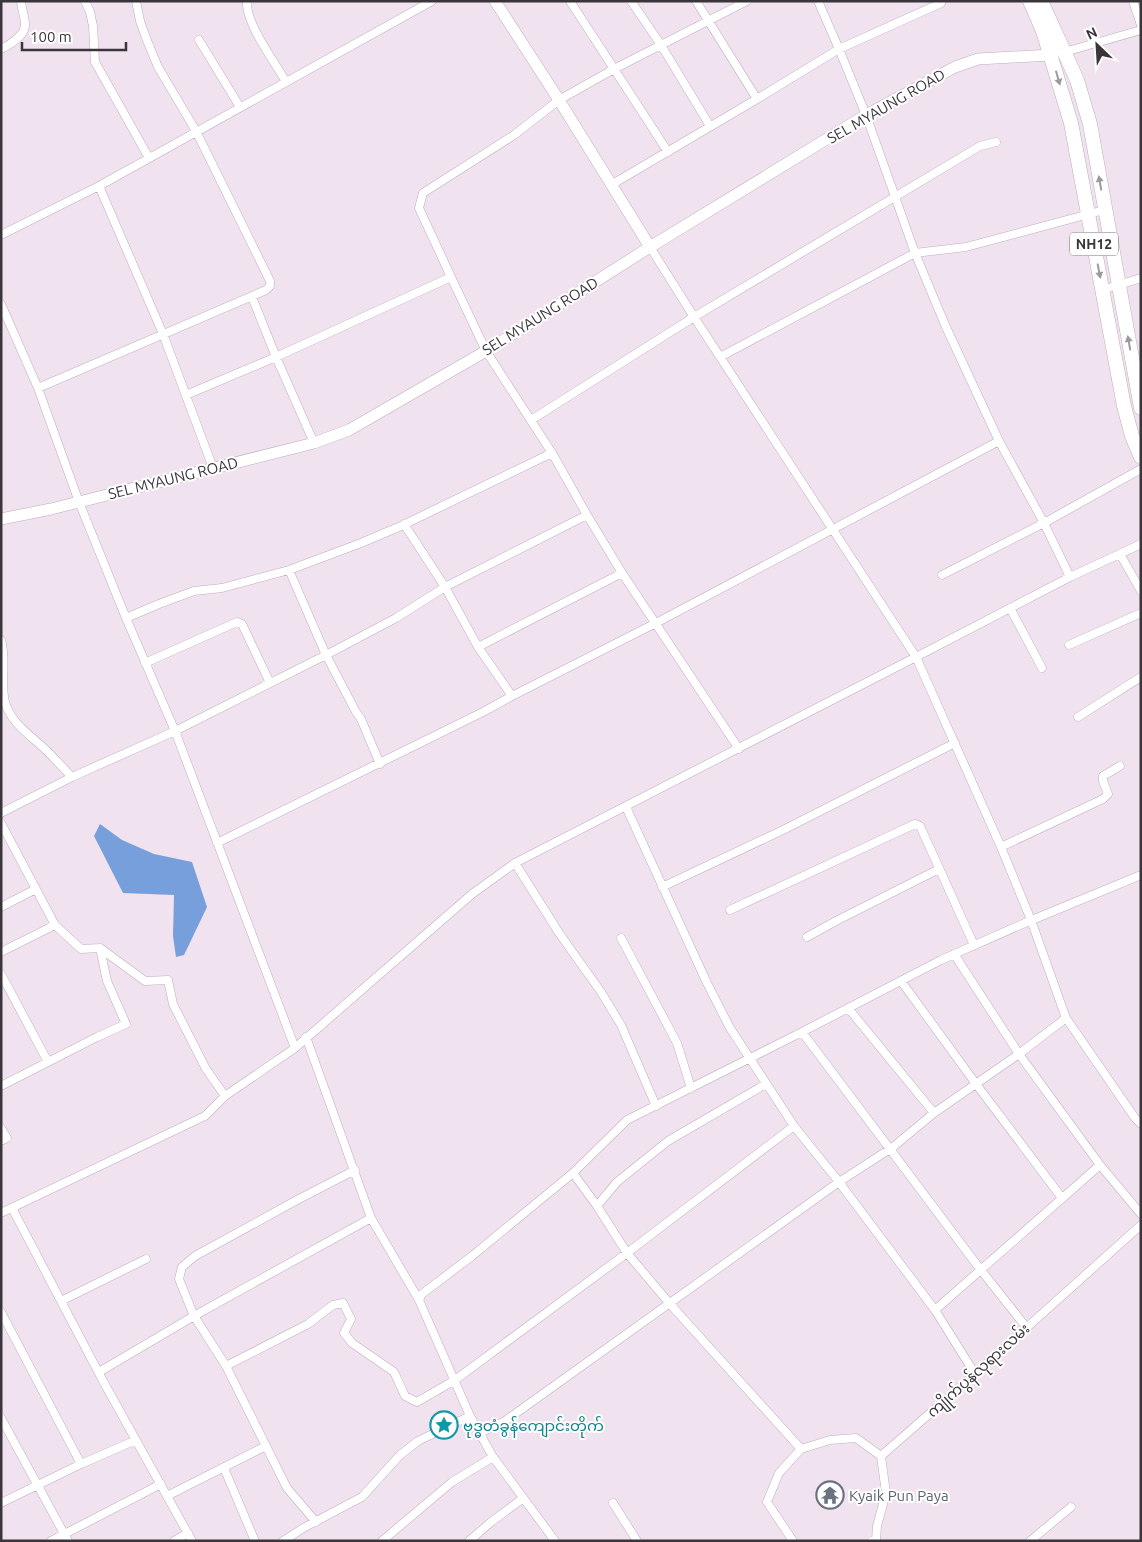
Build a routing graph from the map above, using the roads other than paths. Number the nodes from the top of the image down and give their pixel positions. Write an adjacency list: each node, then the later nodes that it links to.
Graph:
1 (21, 1): 21 (street)
2 (85, 1): 34 (street)
3 (136, 1): 31 (street)
4 (247, 1): 25 (street)
5 (432, 1): 25 (street)
6 (495, 1): 27 (main road)
7 (570, 1): 24 (street)
8 (631, 1): 20 (street)
9 (696, 1): 16 (street)
10 (746, 1): 16 (street)
11 (818, 1): 22 (street)
12 (942, 1): 22 (street)
13 (1030, 1): 23 (highway, NH12)
14 (1040, 1): 23 (highway, NH12)
15 (1133, 1): 17 (street)
16 (709, 20): 20 (street); 26 (street)
17 (1141, 25)
18 (1141, 30): 23 (street)
19 (199, 40): 28 (street)
20 (661, 45): 24 (street); 30 (street)
21 (1, 49)
22 (839, 49): 26 (street); 29 (street)
23 (1057, 54): 29 (main road, SEL MYAUNG ROAD); 38 (highway, NH12, one-way to 23); 39 (highway, NH12, one-way to 39)
24 (614, 69): 27 (street); 33 (street)
25 (286, 82): 28 (street)
26 (757, 99): 30 (street)
27 (560, 100): 35 (main road); 43 (street)
28 (240, 107): 31 (street)
29 (866, 115): 37 (street); 41 (main road, SEL MYAUNG ROAD)
30 (710, 126): 33 (street)
31 (196, 131): 34 (street); 47 (street)
32 (996, 142): 37 (street)
33 (668, 152): 35 (street)
34 (149, 158): 36 (street)
35 (611, 185): 41 (main road)
36 (99, 186): 40 (street); 50 (street)
37 (896, 196): 42 (street); 49 (street)
38 (1104, 210): 39 (street); 45 (highway, NH12)
39 (1088, 214): 42 (street); 46 (highway, NH12, one-way to 46)
40 (1, 235)
41 (650, 247): 49 (street); 51 (main road, SEL MYAUNG ROAD)
42 (915, 253): 53 (street); 60 (street)
43 (451, 277): 51 (street); 52 (street)
44 (1141, 278): 45 (street)
45 (1118, 285): 46 (street); 55 (highway, NH12, one-way to 45)
46 (1102, 290): 54 (highway, NH12)
47 (252, 296): 50 (street); 52 (street)
48 (1, 304): 56 (street)
49 (694, 317): 53 (street); 59 (street)
50 (163, 334): 56 (street); 57 (street)
51 (486, 351): 59 (street); 61 (main road, SEL MYAUNG ROAD)
52 (276, 357): 57 (street); 61 (street)
53 (720, 357): 71 (street)
54 (1118, 375): 55 (highway); 63 (highway, NH12)
55 (1135, 375): 58 (highway, NH12)
56 (38, 388): 66 (street)
57 (186, 395): 64 (street)
58 (1141, 408)
59 (531, 420): 62 (street)
60 (1000, 440): 69 (street); 71 (street)
61 (314, 443): 64 (main road, SEL MYAUNG ROAD)
62 (552, 453): 67 (street); 70 (street)
63 (1141, 457)
64 (213, 468): 66 (main road, SEL MYAUNG ROAD)
65 (1141, 469): 69 (street)
66 (79, 502): 68 (main road, SEL MYAUNG ROAD); 82 (street)
67 (587, 515): 75 (street); 78 (street)
68 (1, 519)
69 (1044, 523): 76 (street); 77 (street)
70 (404, 524): 74 (street); 78 (street)
71 (833, 528): 83 (street); 88 (street)
72 (1141, 544): 73 (street)
73 (1120, 554): 77 (street); 79 (street)
74 (289, 570): 82 (street); 87 (street)
75 (622, 573): 83 (street); 86 (street)
76 (942, 575)
77 (1070, 577): 80 (street)
78 (444, 587): 86 (street); 87 (street)
79 (1141, 591)
80 (1010, 608): 88 (street); 90 (street)
81 (1141, 612): 85 (street)
82 (126, 618): 89 (street)
83 (656, 623): 93 (street); 97 (street)
84 (1, 640): 100 (street)
85 (1069, 646)
86 (478, 647): 93 (street)
87 (326, 655): 92 (street); 98 (street)
88 (916, 658): 96 (street); 97 (street)
89 (145, 663): 92 (street); 95 (street)
90 (1042, 668)
91 (1141, 677): 94 (street)
92 (270, 683): 95 (street)
93 (512, 696): 98 (street)
94 (1078, 717)
95 (175, 730): 100 (street); 104 (street)
96 (955, 743): 105 (street); 109 (street)
97 (739, 749): 101 (street)
98 (380, 764): 104 (street)
99 (1120, 766): 105 (street)
100 (72, 777): 102 (street)
101 (626, 807): 106 (street); 109 (street)
102 (1, 814)
103 (1, 823): 110 (street)
104 (217, 843): 127 (street)
105 (1001, 847): 113 (street)
106 (515, 863): 126 (street); 136 (street)
107 (939, 869): 112 (street); 115 (street); 117 (street)
108 (1141, 875): 113 (street)
109 (662, 888): 129 (street)
110 (36, 889): 111 (street); 114 (street)
111 (1, 907)
112 (730, 910)
113 (1030, 920): 117 (street); 124 (street)
114 (55, 925): 118 (street); 119 (street)
115 (807, 937)
116 (621, 938): 134 (street)
117 (974, 945): 120 (street)
118 (100, 948): 130 (street); 135 (street)
119 (1, 952)
120 (954, 954): 122 (street); 128 (street)
121 (1, 974): 130 (street)
122 (901, 981): 123 (street); 132 (street)
123 (848, 1008): 125 (street); 137 (street)
124 (1066, 1018): 128 (street); 138 (street)
125 (802, 1032): 129 (street); 142 (street)
126 (306, 1037): 127 (street); 144 (street)
127 (295, 1048): 135 (street)
128 (1019, 1054): 132 (street); 143 (street)
129 (750, 1058): 131 (street); 134 (street)
130 (48, 1062): 133 (street)
131 (766, 1084): 139 (street); 148 (street)
132 (976, 1084): 137 (street); 147 (street)
133 (1, 1086)
134 (691, 1088): 136 (street)
135 (225, 1096): 149 (street)
136 (656, 1106): 145 (street)
137 (934, 1113): 142 (street)
138 (1141, 1124)
139 (794, 1126): 146 (street); 154 (street)
140 (1, 1128): 141 (street)
141 (1, 1141)
142 (890, 1149): 146 (street); 156 (street)
143 (1100, 1165): 147 (street); 151 (street)
144 (355, 1170): 152 (street); 162 (street)
145 (573, 1173): 148 (street); 157 (street)
146 (839, 1182): 159 (street); 160 (street)
147 (1062, 1198): 156 (street)
148 (597, 1206): 154 (street)
149 (12, 1208): 150 (street); 158 (street)
150 (1, 1213)
151 (1141, 1214)
152 (371, 1218): 157 (street); 162 (street)
153 (1141, 1225): 163 (street, ကျိုက်ပွန်လုရားလမ်း)
154 (627, 1253): 159 (street); 167 (street)
155 (146, 1259): 158 (street)
156 (981, 1269): 160 (street); 163 (street)
157 (419, 1300): 167 (street)
158 (61, 1301): 165 (street)
159 (670, 1304): 170 (street); 173 (street)
160 (934, 1310): 166 (street)
161 (1, 1312): 176 (street)
162 (194, 1316): 164 (street); 165 (street)
163 (1026, 1327): 166 (street, ကျိုက်ပွန်လုရားလမ်း)
164 (226, 1366): 167 (street); 172 (street)
165 (99, 1372): 171 (street)
166 (975, 1374): 174 (street, ကျိုက်ပွန်လုရားလမ်း)
167 (455, 1380): 168 (street)
168 (470, 1416): 170 (street); 185 (street)
169 (1, 1418): 179 (street)
170 (480, 1433): 175 (street)
171 (136, 1440): 176 (street); 178 (street)
172 (266, 1446): 177 (street); 185 (street)
173 (801, 1449): 174 (street); 197 (street)
174 (881, 1456): 188 (street)
175 (493, 1457): 181 (street); 193 (street)
176 (82, 1464): 179 (street)
177 (224, 1468): 180 (street); 191 (street)
178 (161, 1484): 180 (street); 187 (street)
179 (38, 1486): 182 (street); 187 (street)
180 (167, 1496): 186 (street)
181 (522, 1499): 194 (street); 195 (street)
182 (1, 1503)
183 (613, 1503): 196 (street)
184 (1071, 1507): 198 (street)
185 (316, 1522): 192 (street)
186 (190, 1537): 190 (street)
187 (66, 1538): 189 (street)
188 (875, 1540)
189 (51, 1541)
190 (174, 1541)
191 (255, 1541)
192 (283, 1541)
193 (382, 1541)
194 (469, 1541)
195 (555, 1541)
196 (637, 1541)
197 (793, 1541)
198 (1030, 1541)

